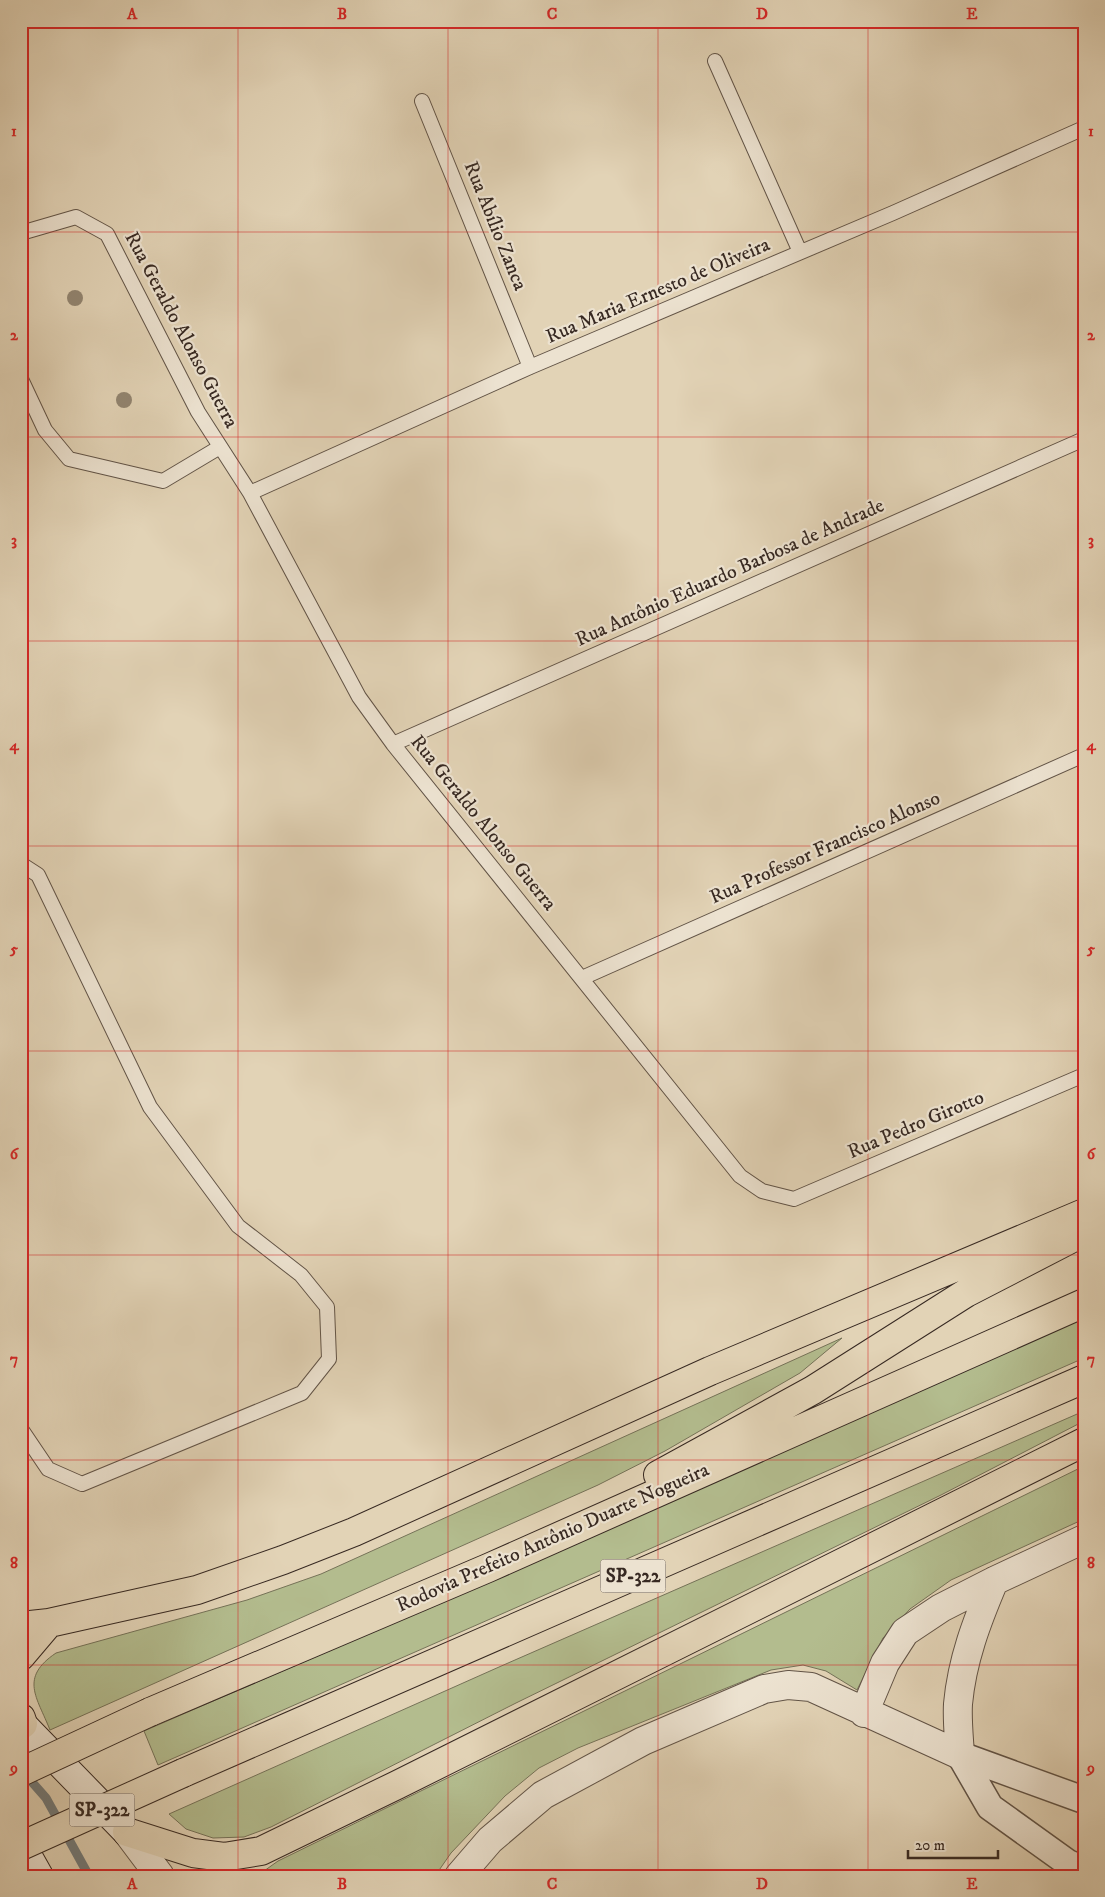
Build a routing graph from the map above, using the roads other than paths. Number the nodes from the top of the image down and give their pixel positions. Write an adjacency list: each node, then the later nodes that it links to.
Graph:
1 (715, 61): 5 (lane)
2 (422, 100): 6 (lane, Rua Abílio Zanca)
3 (1084, 128): 5 (lane, Rua Maria Ernesto de Oliveira)
4 (21, 234): 9 (lane, Rua Geraldo Alonso Guerra)
5 (800, 252): 6 (lane, Rua Maria Ernesto de Oliveira)
6 (530, 367): 10 (lane, Rua Maria Ernesto de Oliveira)
7 (21, 379): 9 (lane, Rua Geraldo Alonso Guerra)
8 (1084, 440): 11 (lane, Rua Antônio Eduardo Barbosa de Andrade)
9 (220, 447): 10 (lane, Rua Geraldo Alonso Guerra)
10 (250, 493): 11 (lane, Rua Geraldo Alonso Guerra)
11 (392, 744): 14 (lane, Rua Geraldo Alonso Guerra)
12 (1084, 755): 14 (lane, Rua Professor Francisco Alonso)
13 (21, 864): 21 (lane)
14 (582, 978): 16 (lane, Rua Geraldo Alonso Guerra)
15 (1084, 1075): 16 (lane, Rua Pedro Girotto)
16 (762, 1191)
17 (1084, 1214): 26 (highway)
18 (1084, 1232): 24 (highway)
19 (1084, 1303): 24 (highway, Rodovia Prefeito Antônio Duarte Nogueira)
20 (1084, 1379): 35 (highway, SP-322, bridge)
21 (21, 1429)
22 (1084, 1442): 36 (highway)
23 (1084, 1539): 25 (street)
24 (488, 1568): 32 (highway, Rodovia Prefeito Antônio Duarte Nogueira, bridge)
25 (994, 1580): 29 (street); 31 (street)
26 (49, 1623): 27 (highway); 28 (highway)
27 (21, 1626)
28 (21, 1656)
29 (864, 1713): 31 (street); 41 (street)
30 (22, 1722): 34 (street)
31 (960, 1755): 33 (street); 37 (street)
32 (21, 1772)
33 (1084, 1800)
34 (127, 1832): 36 (highway); 39 (street)
35 (21, 1845): 38 (street)
36 (260, 1851): 40 (highway)
37 (1084, 1870)
38 (39, 1876)
39 (160, 1876)
40 (246, 1876)
41 (459, 1876)

